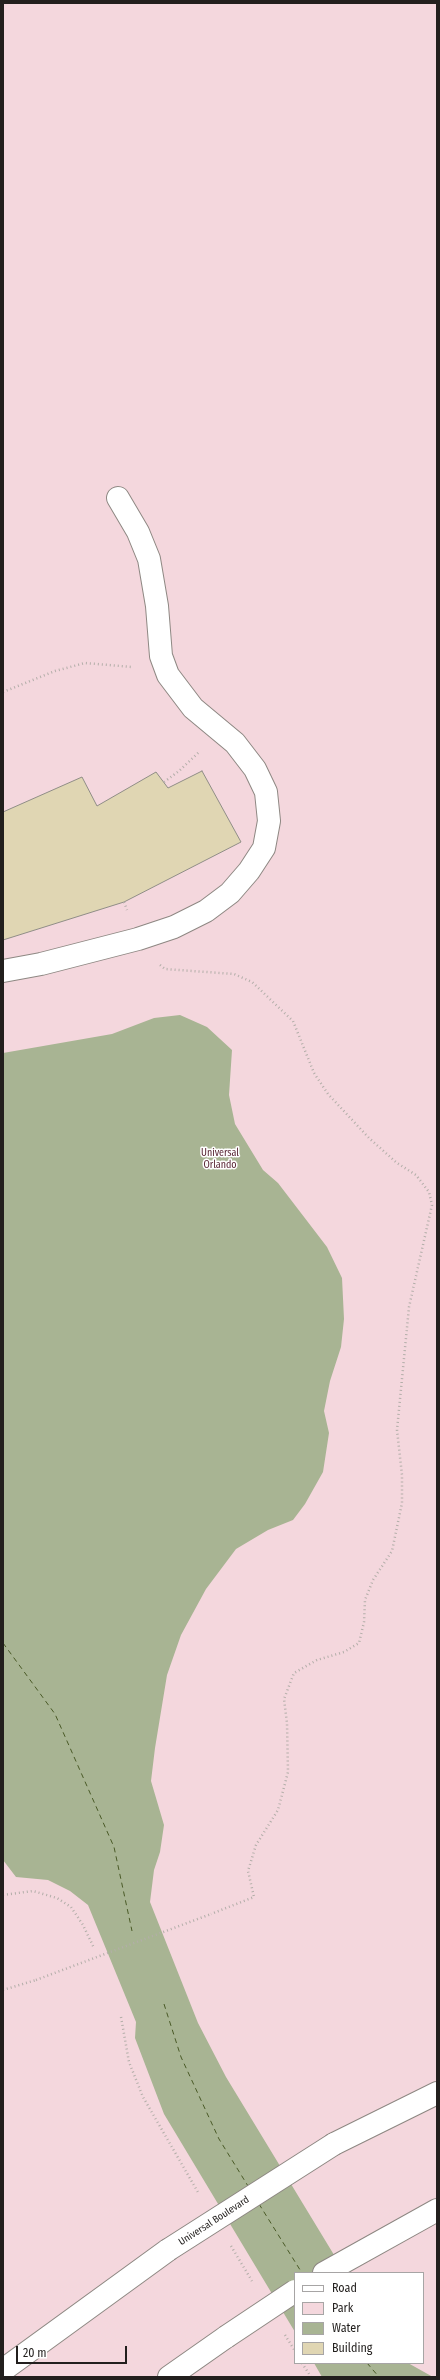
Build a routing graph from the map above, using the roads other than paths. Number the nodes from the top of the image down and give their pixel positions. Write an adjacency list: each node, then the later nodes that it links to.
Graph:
1 (118, 498): 2 (street)
2 (3, 970)
3 (437, 2093): 7 (street, Universal Boulevard, bridge)
4 (437, 2210): 5 (street)
5 (326, 2272)
6 (294, 2292): 8 (street, bridge)
7 (3, 2370)
8 (169, 2377)

